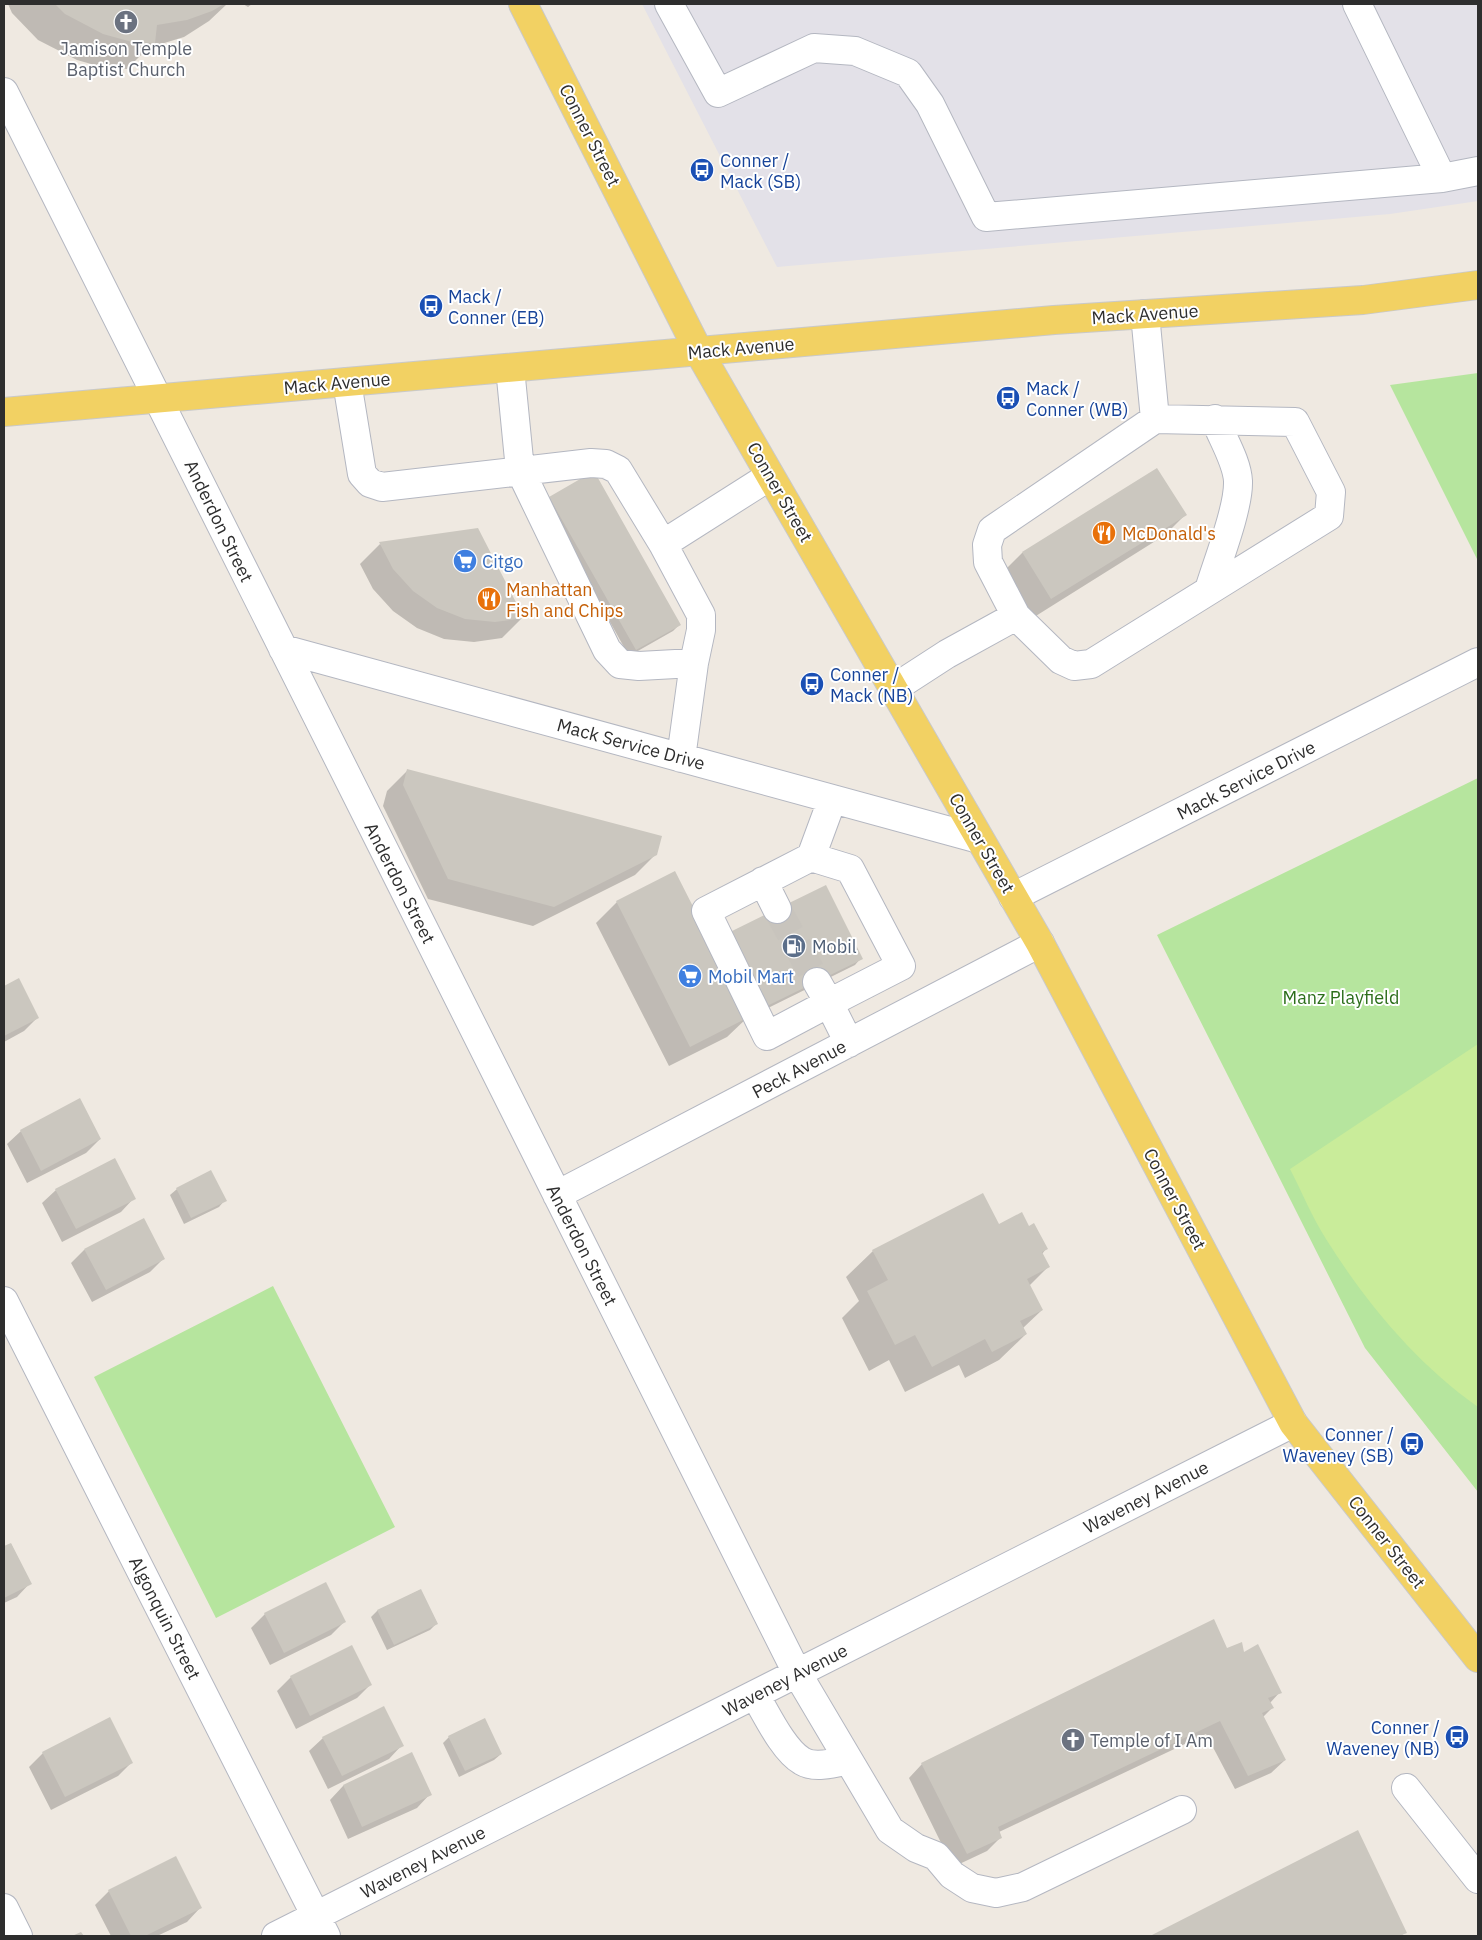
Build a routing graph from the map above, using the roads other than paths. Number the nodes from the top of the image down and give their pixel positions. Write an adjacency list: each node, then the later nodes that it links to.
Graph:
1 (523, 4): 9 (main road, Conner Street)
2 (669, 4): 6 (street)
3 (1357, 4): 6 (street)
4 (4, 92): 12 (street, Anderdon Street)
5 (1478, 171): 6 (street)
6 (1442, 178)
7 (1478, 286): 8 (main road, Mack Avenue)
8 (1145, 314): 9 (main road, Mack Avenue); 14 (street)
9 (699, 352): 10 (main road, Mack Avenue); 17 (main road, Conner Street)
10 (510, 368): 11 (main road, Mack Avenue); 16 (street)
11 (347, 382): 12 (main road, Mack Avenue); 16 (street)
12 (158, 398): 13 (main road, Mack Avenue); 21 (street, Anderdon Street)
13 (4, 412)
14 (1155, 419): 15 (street); 20 (street)
15 (1215, 419): 19 (street); 19 (street)
16 (520, 470): 18 (street); 23 (street)
17 (770, 476): 18 (street); 24 (main road, Conner Street)
18 (663, 544): 23 (street)
19 (1208, 590): 20 (street)
20 (1016, 616): 24 (street)
21 (283, 649): 25 (street, Mack Service Drive); 35 (street, Anderdon Street)
22 (1478, 662): 30 (street, Mack Service Drive)
23 (694, 664): 25 (street)
24 (893, 689): 27 (main road, Conner Street)
25 (681, 758): 26 (street, Mack Service Drive)
26 (832, 800): 27 (street, Mack Service Drive); 28 (street)
27 (980, 839): 30 (main road, Conner Street)
28 (811, 857): 29 (street); 33 (street)
29 (763, 881): 31 (street); 33 (street)
30 (1014, 897): 32 (main road, Conner Street)
31 (777, 909)
32 (1040, 943): 34 (street, Peck Avenue); 37 (main road, Conner Street)
33 (823, 992): 34 (street)
34 (848, 1043): 35 (street, Peck Avenue)
35 (557, 1196): 39 (street, Anderdon Street)
36 (4, 1301): 46 (street, Algonquin Street)
37 (1293, 1423): 38 (main road, Conner Street); 39 (street, Waveney Avenue)
38 (1478, 1658)
39 (797, 1673): 40 (street, Waveney Avenue); 41 (street, Anderdon Street)
40 (755, 1694): 41 (street); 46 (street, Waveney Avenue)
41 (848, 1760): 43 (street, Anderdon Street)
42 (1406, 1788): 44 (street)
43 (1182, 1810)
44 (1478, 1879)
45 (4, 1908): 47 (street)
46 (321, 1926): 48 (street, Waveney Avenue)
47 (18, 1936)
48 (276, 1936)

